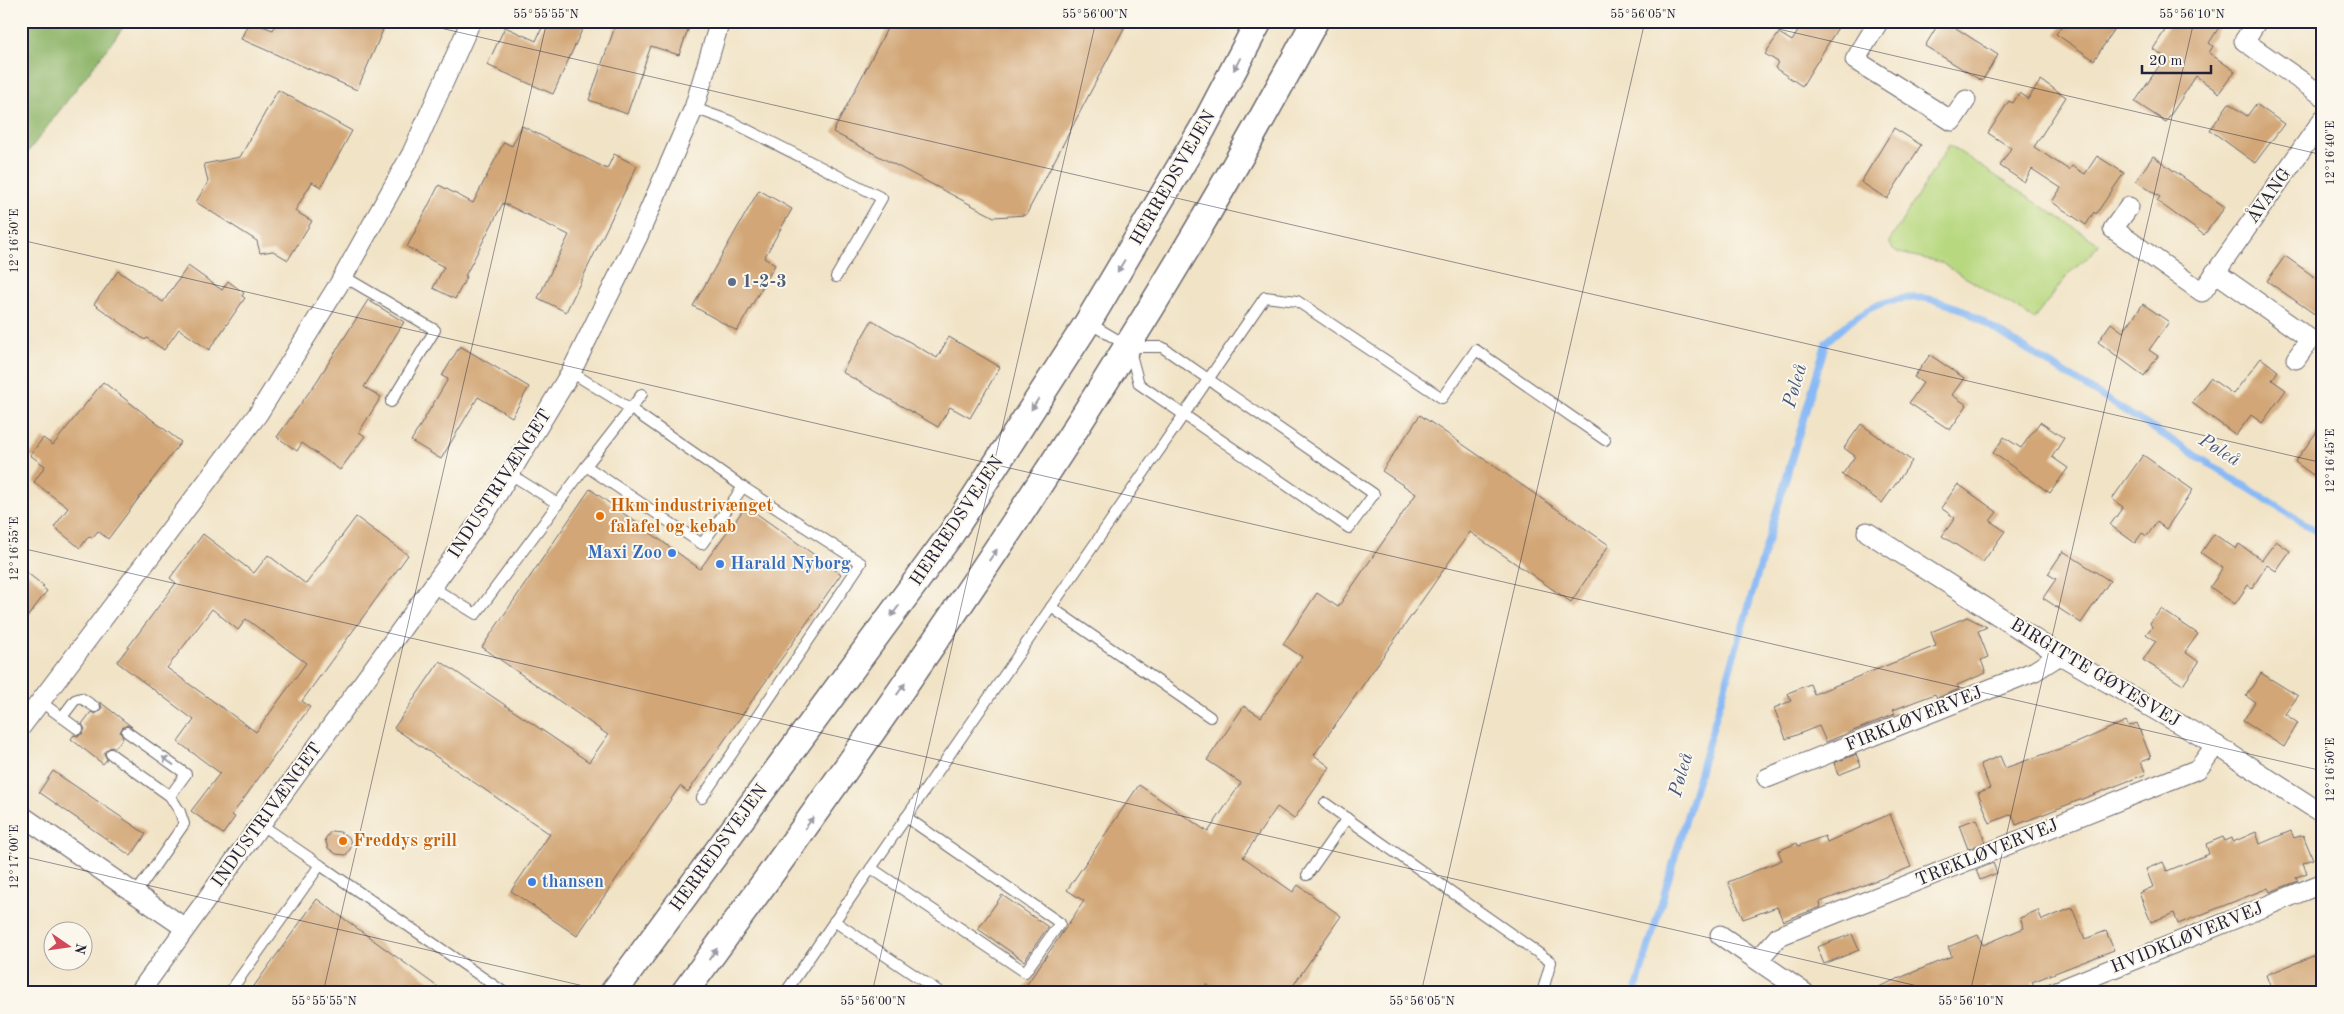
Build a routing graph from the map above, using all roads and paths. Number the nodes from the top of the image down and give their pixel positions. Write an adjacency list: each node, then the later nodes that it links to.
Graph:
1 (471, 21): 13 (street)
2 (720, 21): 9 (street, INDUSTRIVÆNGET)
3 (1260, 21): 15 (street, HERREDSVEJEN, one-way to 15)
4 (1315, 21): 16 (street)
5 (1879, 21): 8 (street)
6 (2257, 21): 7 (street)
7 (2323, 96)
8 (1966, 100)
9 (694, 108): 14 (lane); 18 (street, INDUSTRIVÆNGET)
10 (2323, 119): 12 (street, ÅVANG)
11 (2129, 207): 12 (street, ÅVANG)
12 (2215, 272): 17 (street)
13 (343, 276): 21 (lane); 33 (street)
14 (836, 277)
15 (1088, 322): 16 (lane); 63 (street, HERREDSVEJEN, one-way to 63)
16 (1129, 347): 19 (lane); 23 (lane); 64 (street, one-way to 16)
17 (2296, 359)
18 (571, 372): 22 (lane); 26 (street, INDUSTRIVÆNGET)
19 (1208, 380): 23 (lane); 23 (lane); 24 (lane)
20 (642, 394): 22 (lane)
21 (391, 402)
22 (631, 409): 25 (lane); 27 (lane)
23 (1184, 415): 31 (lane)
24 (1605, 440)
25 (586, 466): 27 (lane); 28 (lane)
26 (510, 474): 28 (lane); 30 (street, INDUSTRIVÆNGET)
27 (743, 487): 44 (lane)
28 (558, 504): 30 (lane)
29 (1867, 532): 32 (street, BIRGITTE GØYESVEJ)
30 (432, 587): 50 (street, INDUSTRIVÆNGET)
31 (1051, 607): 36 (lane); 48 (lane)
32 (2060, 655): 40 (street, BIRGITTE GØYESVEJ); 42 (street, FIRKLØVERVEJ)
33 (41, 702): 35 (lane); 37 (street)
34 (94, 707): 35 (lane)
35 (62, 716): 38 (lane)
36 (1210, 717)
37 (21, 727)
38 (78, 729)
39 (127, 732): 43 (lane, one-way to 39)
40 (2216, 745): 46 (street, BIRGITTE GØYESVEJ); 59 (street, TREKLØVERVEJ)
41 (111, 754): 43 (lane)
42 (1767, 778)
43 (170, 796): 55 (lane)
44 (702, 798)
45 (1325, 803): 49 (lane)
46 (2323, 814)
47 (21, 815): 55 (street)
48 (906, 818): 52 (lane); 52 (lane)
49 (1347, 818): 53 (lane); 67 (lane)
50 (260, 824): 51 (lane); 57 (street, INDUSTRIVÆNGET)
51 (320, 865): 61 (lane); 62 (lane)
52 (871, 868): 56 (lane)
53 (1307, 874)
54 (2323, 883): 69 (street, HVIDKLØVERVEJ)
55 (136, 893): 57 (street)
56 (834, 921): 65 (lane); 66 (lane)
57 (185, 928): 60 (street, INDUSTRIVÆNGET)
58 (1720, 935): 59 (street)
59 (1758, 960): 68 (street)
60 (139, 993)
61 (229, 993)
62 (505, 993)
63 (613, 993)
64 (684, 993)
65 (785, 993)
66 (941, 993)
67 (1542, 993)
68 (1805, 993)
69 (2052, 993)

